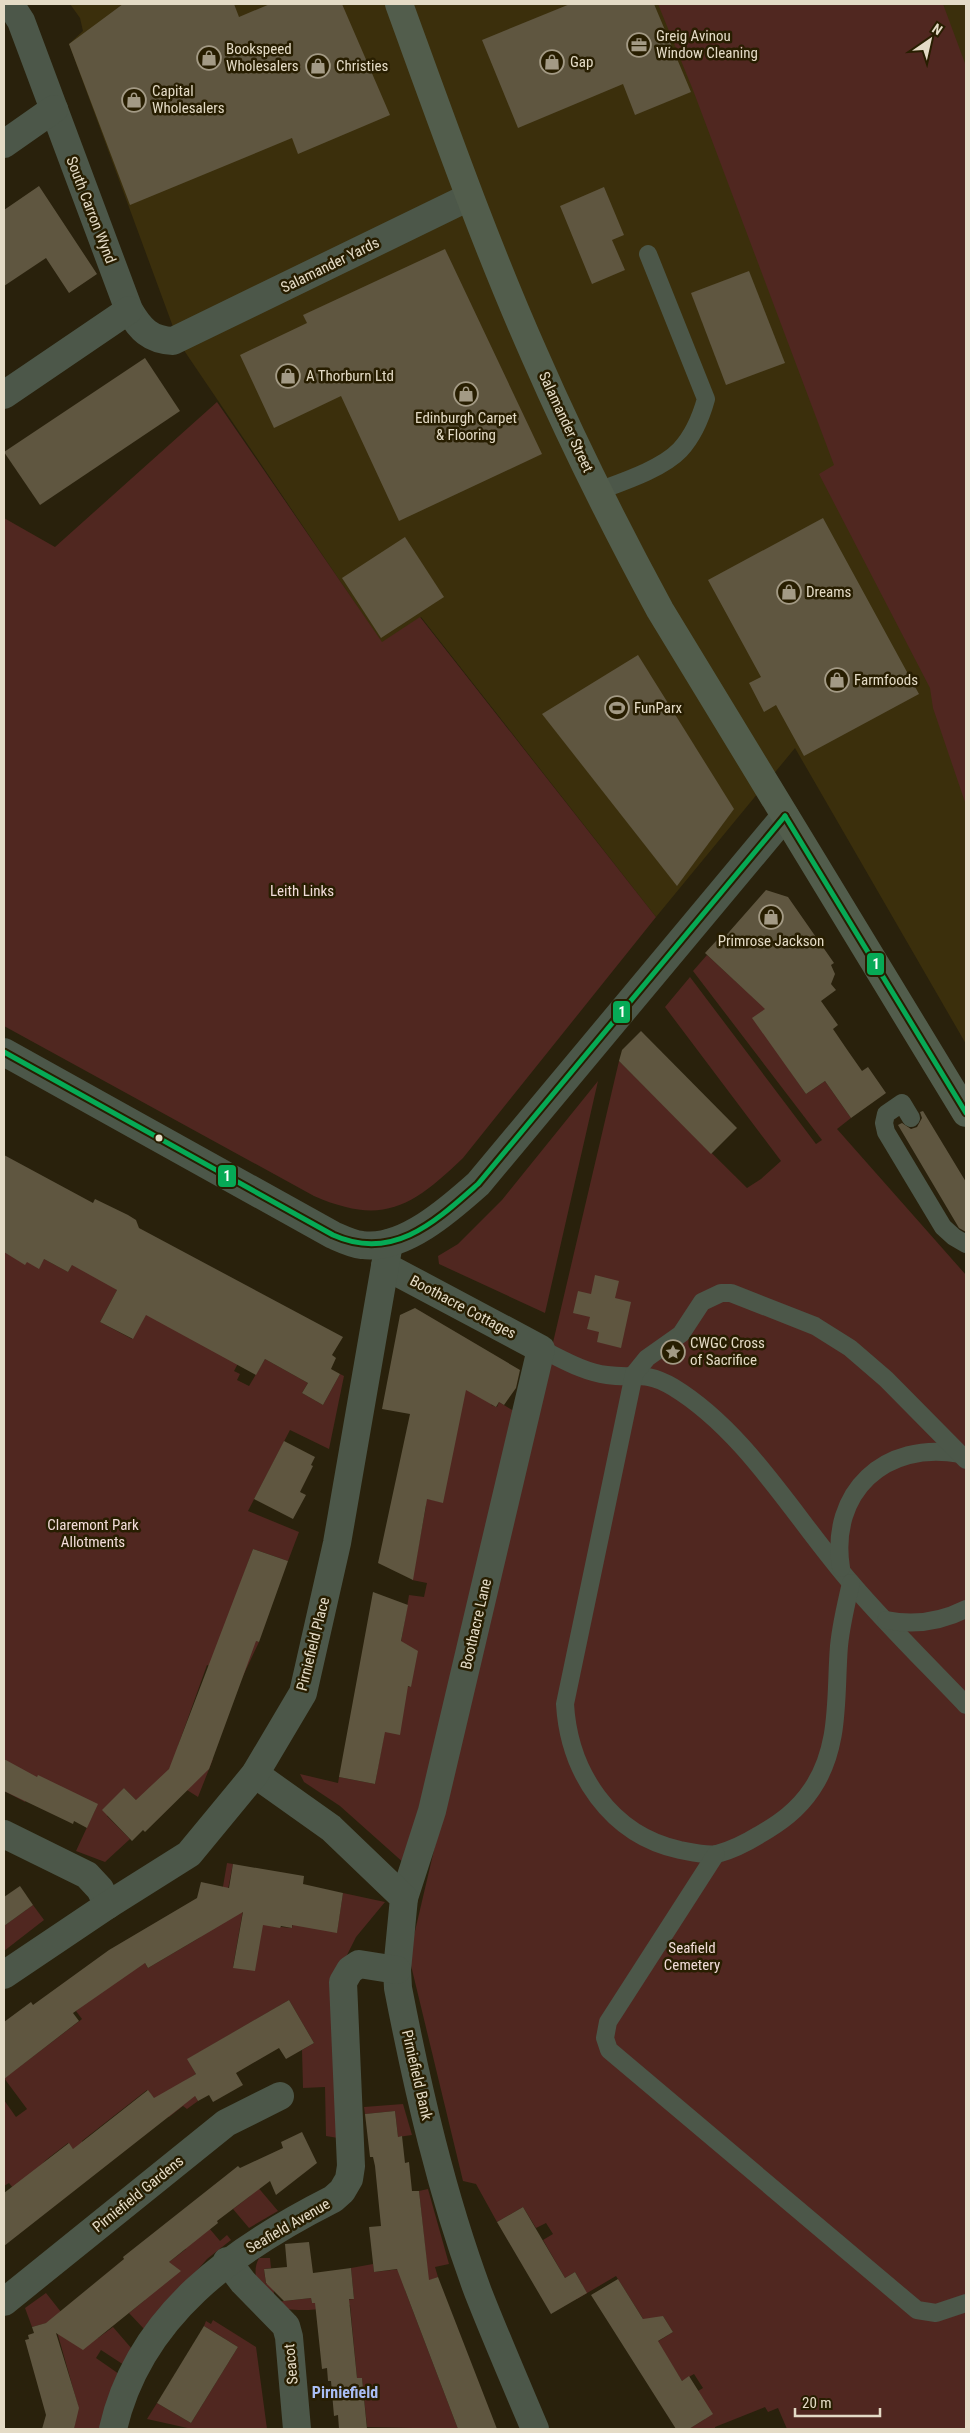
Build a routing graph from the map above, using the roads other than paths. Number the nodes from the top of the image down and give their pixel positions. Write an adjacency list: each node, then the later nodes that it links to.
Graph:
1 (10, 4): 3 (street, South Carron Wynd)
2 (399, 4): 5 (main road, Salamander Street)
3 (54, 109): 4 (street); 7 (street, South Carron Wynd)
4 (4, 144)
5 (469, 197): 8 (street, Salamander Yards); 10 (main road, Salamander Street)
6 (648, 254): 10 (lane)
7 (129, 310): 8 (street, South Carron Wynd); 9 (street)
8 (191, 332)
9 (4, 395)
10 (598, 491): 11 (main road, Salamander Street)
11 (784, 816): 13 (main road, Salamander Street); 16 (street)
12 (4, 1052): 16 (street)
13 (966, 1113)
14 (911, 1118): 15 (lane)
15 (966, 1244)
16 (387, 1254): 17 (street, Boothacre Cottages); 25 (street, Pirniefield Place)
17 (541, 1348): 18 (lane); 28 (street, Boothacre Lane)
18 (634, 1374): 19 (lane); 20 (lane); 27 (lane)
19 (963, 1457): 20 (lane)
20 (841, 1568): 21 (lane)
21 (851, 1583): 23 (lane); 27 (lane)
22 (966, 1609): 23 (lane)
23 (886, 1620): 24 (lane)
24 (966, 1705)
25 (255, 1774): 28 (street); 29 (street, Pirniefield Place)
26 (4, 1834): 29 (street)
27 (716, 1854): 35 (lane)
28 (404, 1898): 30 (street, Pirniefield Bank)
29 (108, 1904): 31 (street, Pirniefield Place)
30 (397, 1970): 33 (street, Seafield Avenue); 38 (street, Pirniefield Bank)
31 (4, 1975)
32 (280, 2096): 34 (street, Pirniefield Gardens)
33 (227, 2261): 36 (street, Seafield Avenue); 37 (street, Seacot)
34 (4, 2302)
35 (966, 2303)
36 (113, 2429)
37 (297, 2429)
38 (535, 2429)

